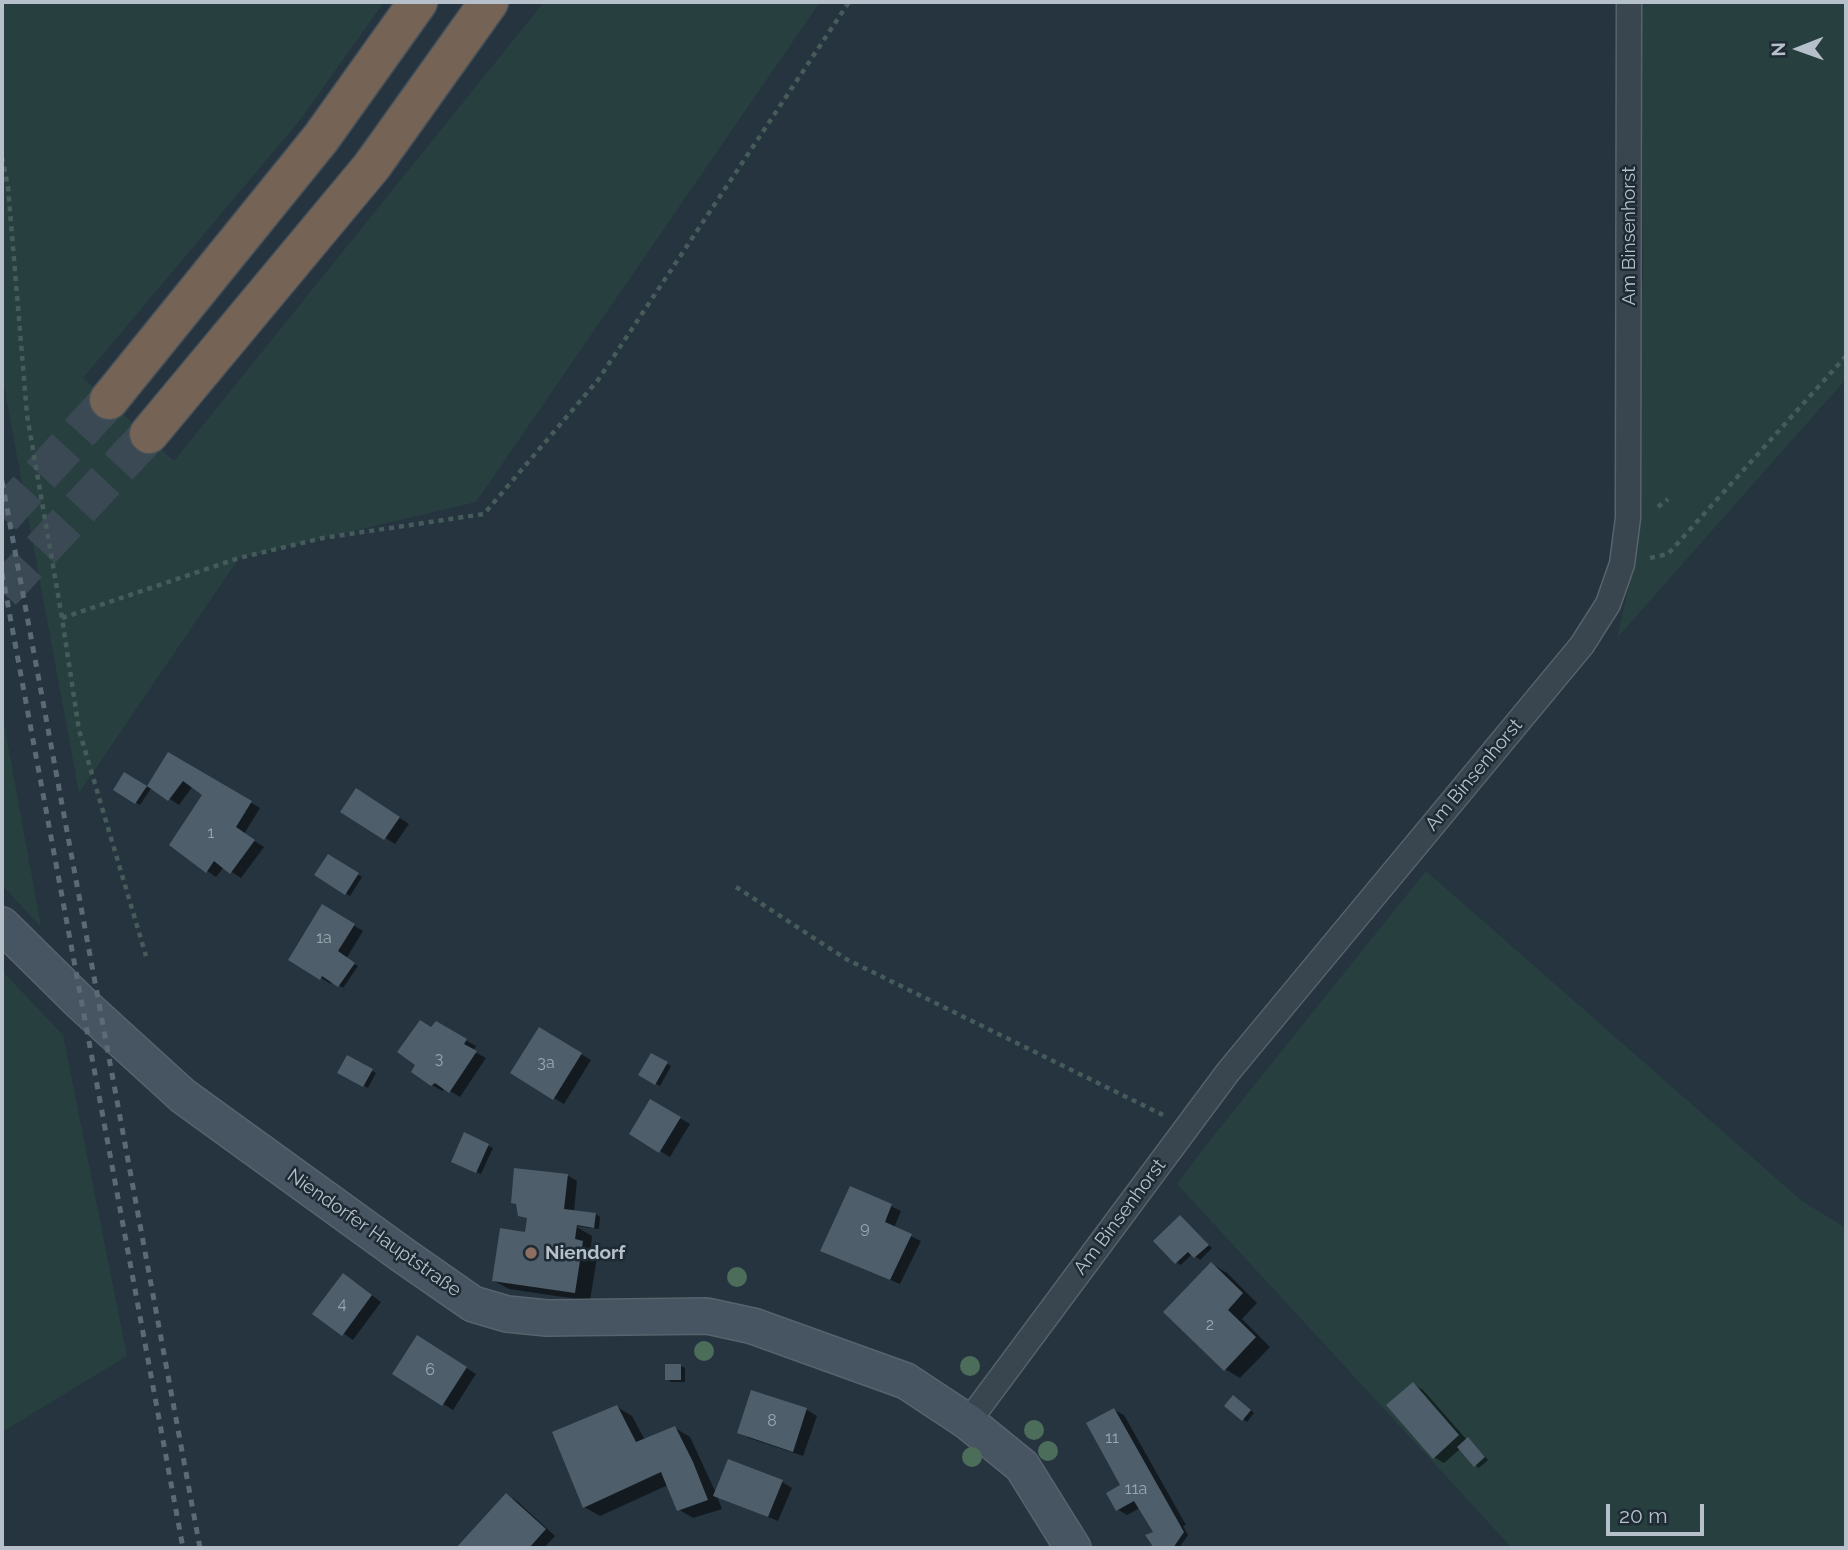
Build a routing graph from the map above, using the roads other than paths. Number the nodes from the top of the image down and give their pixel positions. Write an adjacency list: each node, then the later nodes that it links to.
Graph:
1 (418, 2): 4 (highway)
2 (489, 2): 5 (highway)
3 (1629, 2): 7 (street, Am Binsenhorst)
4 (109, 400)
5 (149, 434)
6 (2, 925): 7 (main road, Niendorfer Hauptstraße)
7 (968, 1422): 8 (main road, Niendorfer Hauptstraße)
8 (1073, 1548)

